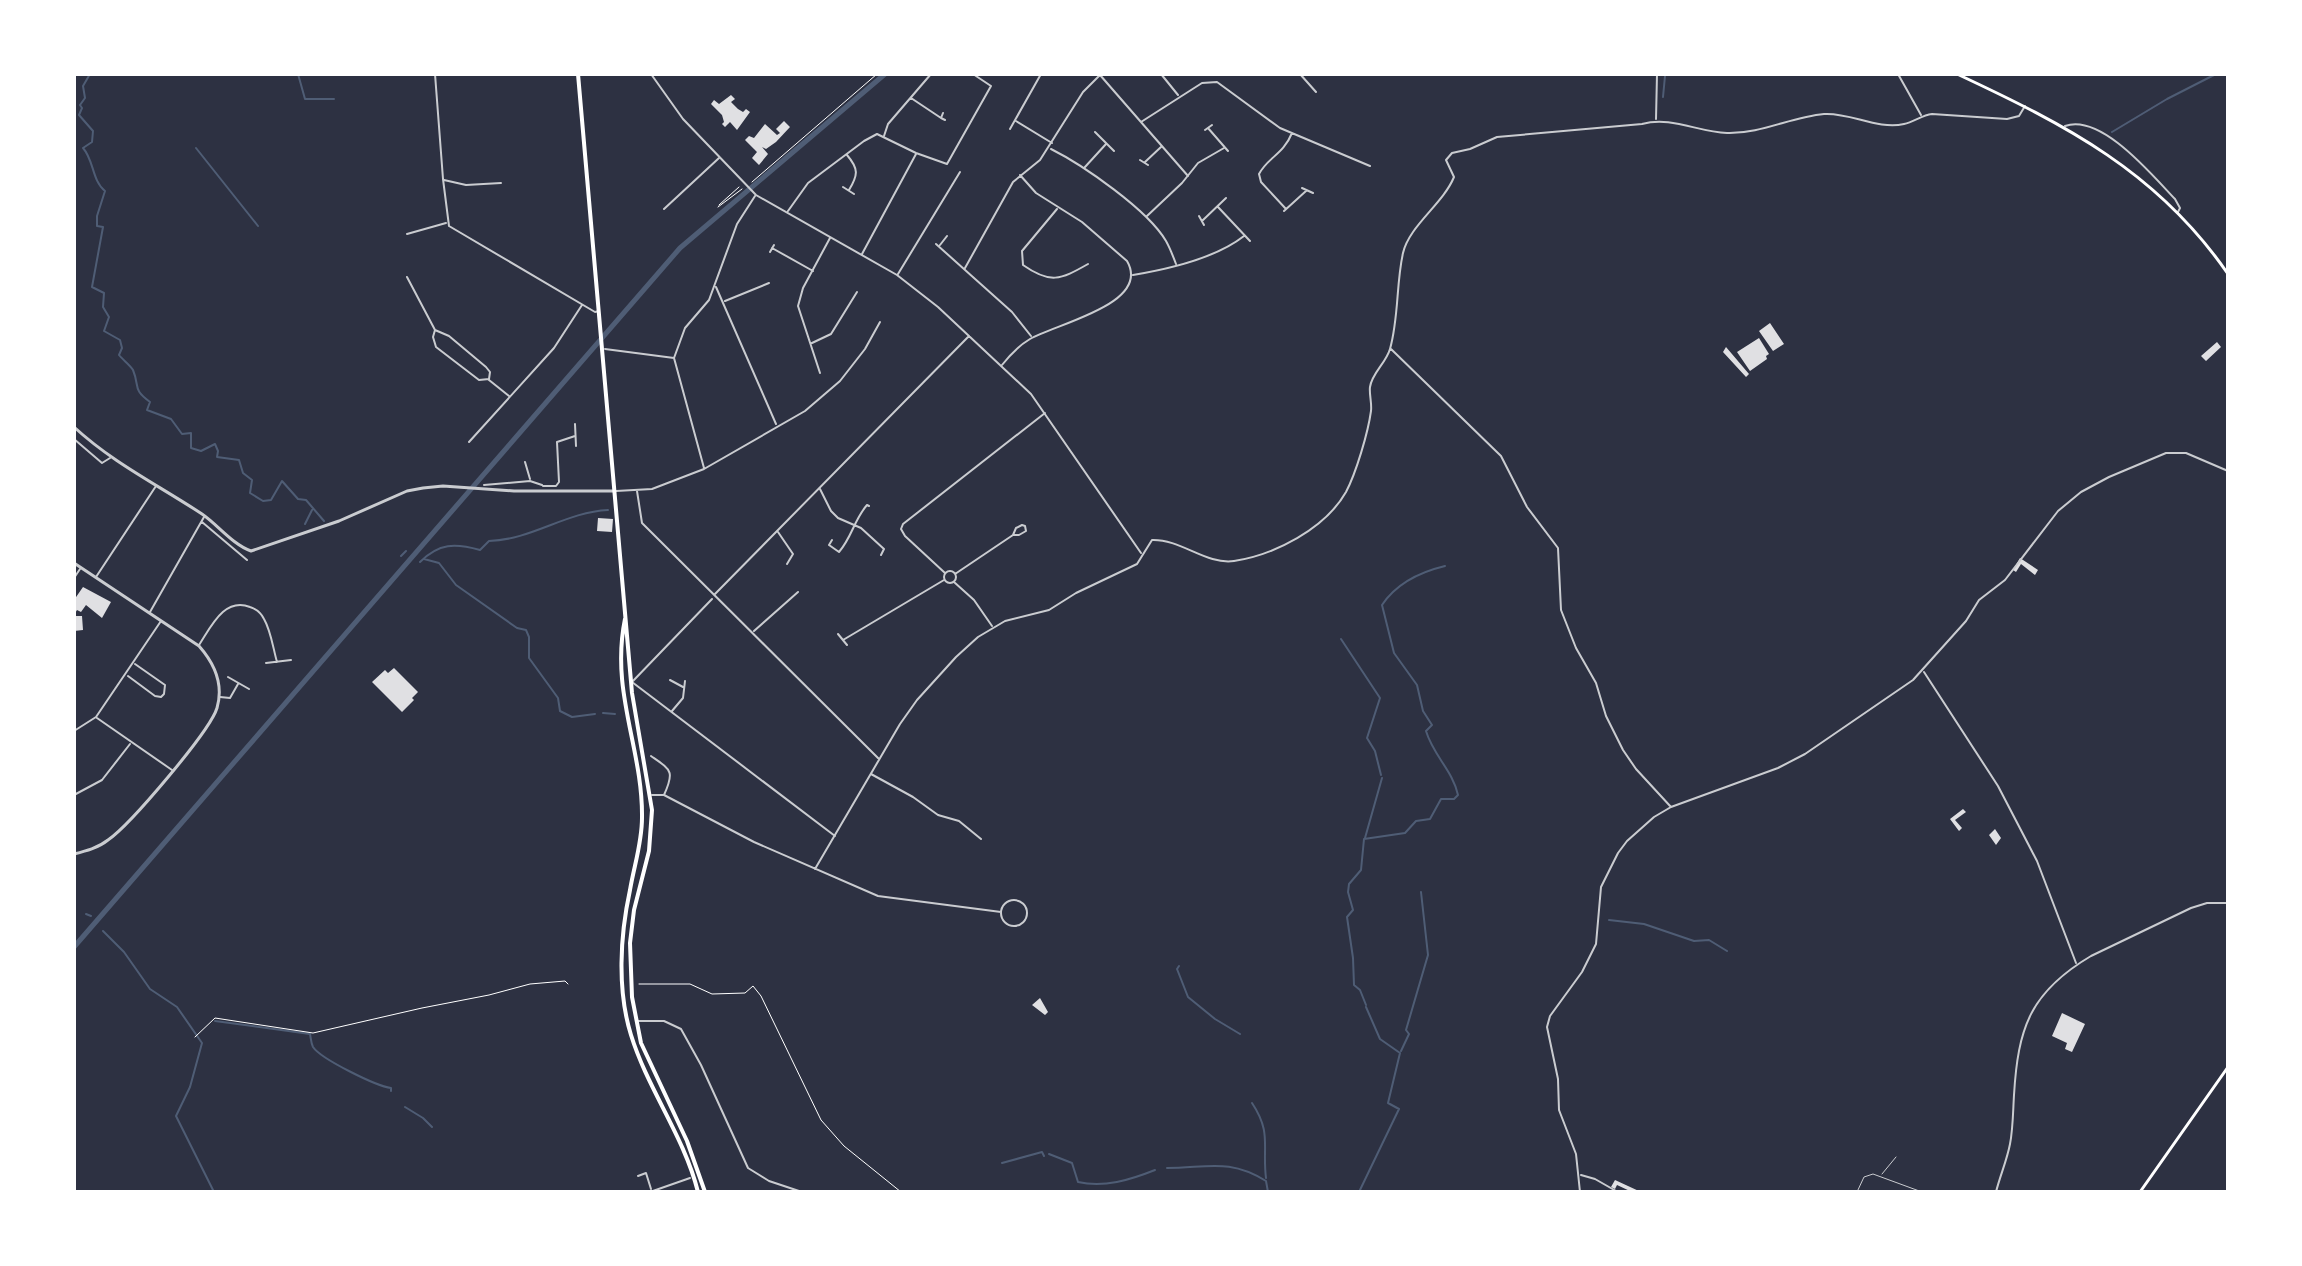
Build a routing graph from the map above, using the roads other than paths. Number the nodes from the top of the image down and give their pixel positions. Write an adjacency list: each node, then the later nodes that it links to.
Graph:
1 (435, 74): 46 (street)
2 (578, 74): 86 (highway)
3 (651, 74): 37 (street)
4 (931, 74): 15 (street)
5 (973, 74): 35 (street)
6 (1041, 74): 20 (street)
7 (1100, 74): 21 (street); 28 (street)
8 (1161, 74): 14 (street)
9 (1300, 74): 13 (street)
10 (1657, 74): 19 (street)
11 (1898, 74): 18 (street)
12 (1957, 74): 16 (main road)
13 (1317, 92)
14 (1179, 97): 21 (street); 26 (street)
15 (910, 98): 17 (street); 27 (street)
16 (2025, 106): 18 (street); 23 (main road)
17 (943, 113)
18 (1922, 115): 19 (street)
19 (1657, 120): 92 (street)
20 (1015, 121): 24 (street); 28 (street)
21 (1141, 122): 30 (street)
22 (1212, 125): 31 (street)
23 (2065, 126): 59 (main road); 59 (street)
24 (1010, 129)
25 (1095, 132): 29 (street)
26 (1292, 132): 41 (street); 51 (street)
27 (884, 136): 35 (street); 36 (street)
28 (1053, 143): 32 (street)
29 (1106, 144): 33 (street); 42 (street)
30 (1162, 147): 39 (street); 45 (street)
31 (1224, 148): 34 (street); 45 (street)
32 (1050, 149): 42 (street); 44 (street)
33 (1114, 151)
34 (1228, 151)
35 (916, 153): 70 (street)
36 (847, 155): 50 (street); 60 (street)
37 (719, 157): 53 (street); 58 (street)
38 (1140, 160): 39 (street)
39 (1145, 162): 40 (street)
40 (1148, 165)
41 (1370, 166)
42 (1084, 168): 62 (street)
43 (960, 172): 76 (street)
44 (1020, 175): 57 (street); 73 (street)
45 (1188, 176): 62 (street)
46 (443, 179): 47 (street); 63 (street)
47 (501, 183)
48 (843, 187): 50 (street)
49 (1302, 188): 51 (street)
50 (849, 190): 54 (street)
51 (1306, 191): 52 (street)
52 (1313, 193)
53 (755, 194): 60 (street); 80 (street)
54 (854, 194)
55 (1226, 198): 56 (street)
56 (1218, 207): 61 (street); 66 (street)
57 (1058, 208): 71 (street); 77 (street)
58 (664, 209)
59 (2178, 212): 75 (main road)
60 (786, 213): 67 (street)
61 (1199, 216)
62 (1146, 217): 72 (street)
63 (448, 223): 64 (street); 85 (street)
64 (407, 234)
65 (947, 236): 73 (street)
66 (1244, 236): 68 (street); 72 (street)
67 (831, 237): 70 (street); 74 (street)
68 (1250, 241)
69 (772, 248): 74 (street)
70 (862, 254): 76 (street)
71 (1082, 262)
72 (1176, 264): 77 (street)
73 (965, 268): 90 (street)
74 (813, 271): 91 (street)
75 (2228, 274)
76 (897, 275): 89 (street)
77 (1132, 275): 90 (street)
78 (407, 277): 88 (street)
79 (763, 279): 84 (street)
80 (716, 285): 84 (street); 94 (street)
81 (857, 292): 83 (street)
82 (850, 295): 83 (street)
83 (854, 297): 91 (street)
84 (724, 301): 101 (street)
85 (582, 304): 86 (street); 98 (street)
86 (600, 311): 93 (highway)
87 (878, 324): 101 (street)
88 (435, 330): 97 (street); 97 (street)
89 (969, 336): 95 (street); 114 (street)
90 (1032, 337): 95 (street)
91 (811, 344): 96 (street)
92 (1390, 348): 126 (street); 182 (street)
93 (604, 349): 94 (street); 116 (highway)
94 (674, 358): 109 (street)
95 (1002, 365): 99 (street)
96 (820, 373)
97 (489, 379): 98 (street)
98 (510, 397): 105 (street)
99 (1046, 412): 126 (street); 133 (street)
100 (575, 424): 103 (street)
101 (777, 426): 109 (street)
102 (74, 427): 107 (street)
103 (575, 436): 106 (street); 115 (street)
104 (74, 439): 107 (street)
105 (469, 442)
106 (576, 446)
107 (110, 458): 113 (street)
108 (525, 462): 112 (street)
109 (704, 469): 117 (street)
110 (2228, 471): 158 (street)
111 (488, 479): 112 (street)
112 (530, 481): 115 (street)
113 (156, 486): 119 (street); 136 (street)
114 (820, 488): 121 (street); 122 (street)
115 (543, 489): 116 (street); 125 (street)
116 (614, 491): 117 (street); 145 (highway)
117 (637, 491): 140 (street)
118 (869, 506): 121 (street)
119 (204, 515): 120 (street); 125 (street)
120 (201, 521): 127 (street); 144 (street)
121 (854, 526): 124 (street); 128 (street)
122 (777, 531): 131 (street); 140 (street)
123 (1013, 535): 134 (street)
124 (832, 540)
125 (245, 549): 127 (street)
126 (1141, 554): 147 (street)
127 (242, 555): 129 (street)
128 (881, 555)
129 (247, 560)
130 (74, 563): 132 (street)
131 (787, 564)
132 (80, 568): 135 (street); 136 (street)
133 (945, 573): 134 (street); 137 (street)
134 (955, 574): 138 (street)
135 (74, 578)
136 (96, 578): 144 (street)
137 (944, 580): 138 (street); 150 (street)
138 (954, 582): 147 (street)
139 (798, 592): 141 (street)
140 (714, 595): 148 (street)
141 (790, 597): 143 (street); 148 (street)
142 (712, 599): 164 (street)
143 (795, 602)
144 (149, 613): 146 (street)
145 (626, 616): 157 (highway); 159 (highway)
146 (161, 621): 152 (street); 155 (street)
147 (993, 627): 176 (street)
148 (753, 633): 176 (street)
149 (838, 634): 150 (street)
150 (843, 640): 151 (street)
151 (847, 645)
152 (199, 646): 154 (street); 170 (street)
153 (291, 660): 154 (street)
154 (277, 662): 156 (street)
155 (135, 663): 160 (street); 160 (street)
156 (266, 663)
157 (631, 671): 159 (highway); 164 (highway)
158 (1923, 671): 182 (street); 189 (street)
159 (621, 674): 169 (highway)
160 (127, 675): 172 (street)
161 (228, 677): 165 (street)
162 (670, 680): 166 (street)
163 (685, 681): 166 (street)
164 (632, 682): 168 (highway); 171 (street)
165 (238, 684): 167 (street); 170 (street)
166 (685, 687): 171 (street)
167 (249, 689)
168 (632, 693): 169 (highway); 180 (highway)
169 (623, 695): 190 (highway)
170 (219, 697): 177 (street)
171 (671, 712): 183 (street)
172 (96, 717): 173 (street); 174 (street)
173 (74, 731)
174 (131, 743): 177 (street); 179 (street)
175 (651, 756): 181 (street)
176 (879, 759): 178 (street)
177 (172, 770): 185 (street)
178 (870, 774): 183 (street); 184 (street)
179 (74, 795)
180 (651, 795): 181 (street); 191 (highway)
181 (664, 795): 186 (street)
182 (1671, 807): 196 (street)
183 (835, 837): 186 (street)
184 (978, 838)
185 (74, 854)
186 (815, 869): 188 (street)
187 (2228, 903): 189 (street)
188 (1001, 912): 188 (street)
189 (2077, 964): 208 (street)
190 (627, 1018): 191 (highway); 193 (highway)
191 (636, 1019): 192 (highway); 204 (street)
192 (638, 1029): 193 (highway); 203 (highway)
193 (630, 1031): 198 (highway)
194 (2228, 1067): 209 (main road)
195 (1896, 1157): 199 (lane)
196 (1580, 1175): 200 (street); 205 (street)
197 (638, 1176): 201 (street)
198 (693, 1176): 201 (street); 202 (highway)
199 (1880, 1176): 206 (lane); 207 (lane)
200 (1616, 1191)
201 (651, 1192)
202 (698, 1192)
203 (705, 1192)
204 (802, 1192)
205 (1580, 1192)
206 (1857, 1192)
207 (1922, 1192)
208 (1996, 1192)
209 (2140, 1192)

